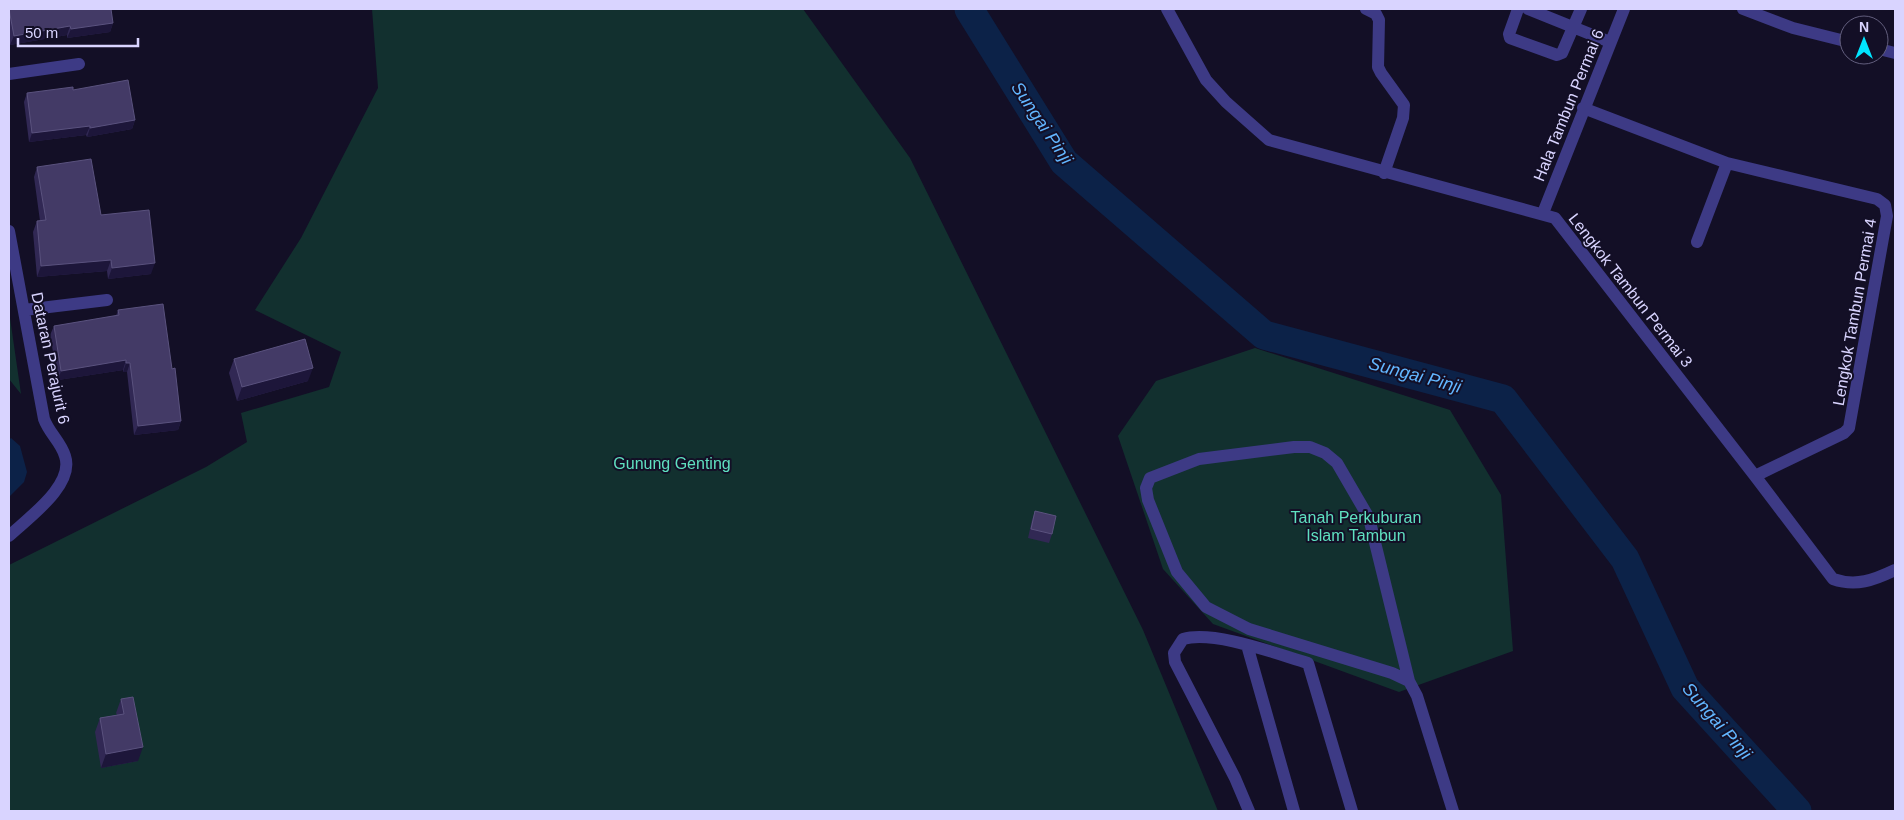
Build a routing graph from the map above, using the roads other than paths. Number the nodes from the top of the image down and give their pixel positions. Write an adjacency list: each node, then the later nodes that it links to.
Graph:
1 (1167, 9): 15 (street, Lengkok Tambun Permai 3)
2 (1366, 9): 15 (street)
3 (1518, 9): 8 (street)
4 (1528, 9): 8 (street)
5 (1581, 9): 8 (street)
6 (1624, 9): 10 (street, Hala Tambun Permai 6)
7 (1743, 9): 9 (street)
8 (1574, 28): 10 (street)
9 (1839, 40)
10 (1610, 42): 13 (street, Hala Tambun Permai 6)
11 (79, 64): 12 (street)
12 (9, 74)
13 (1583, 108): 14 (street, Lengkok Tambun Permai 4); 16 (street, Hala Tambun Permai 6)
14 (1727, 163): 18 (street); 21 (street, Lengkok Tambun Permai 4)
15 (1384, 173): 16 (street, Lengkok Tambun Permai 3)
16 (1542, 213): 21 (street, Lengkok Tambun Permai 3)
17 (9, 230): 20 (street, Dataran Perajurit 6)
18 (1697, 242)
19 (107, 300): 20 (street)
20 (24, 310): 22 (street, Dataran Perajurit 6)
21 (1756, 476): 23 (street, Lengkok Tambun Permai 3)
22 (9, 536)
23 (1895, 570)
24 (1247, 645): 26 (street); 27 (street); 28 (street)
25 (1409, 681): 25 (street); 29 (street)
26 (1249, 811)
27 (1294, 811)
28 (1352, 811)
29 (1454, 811)

